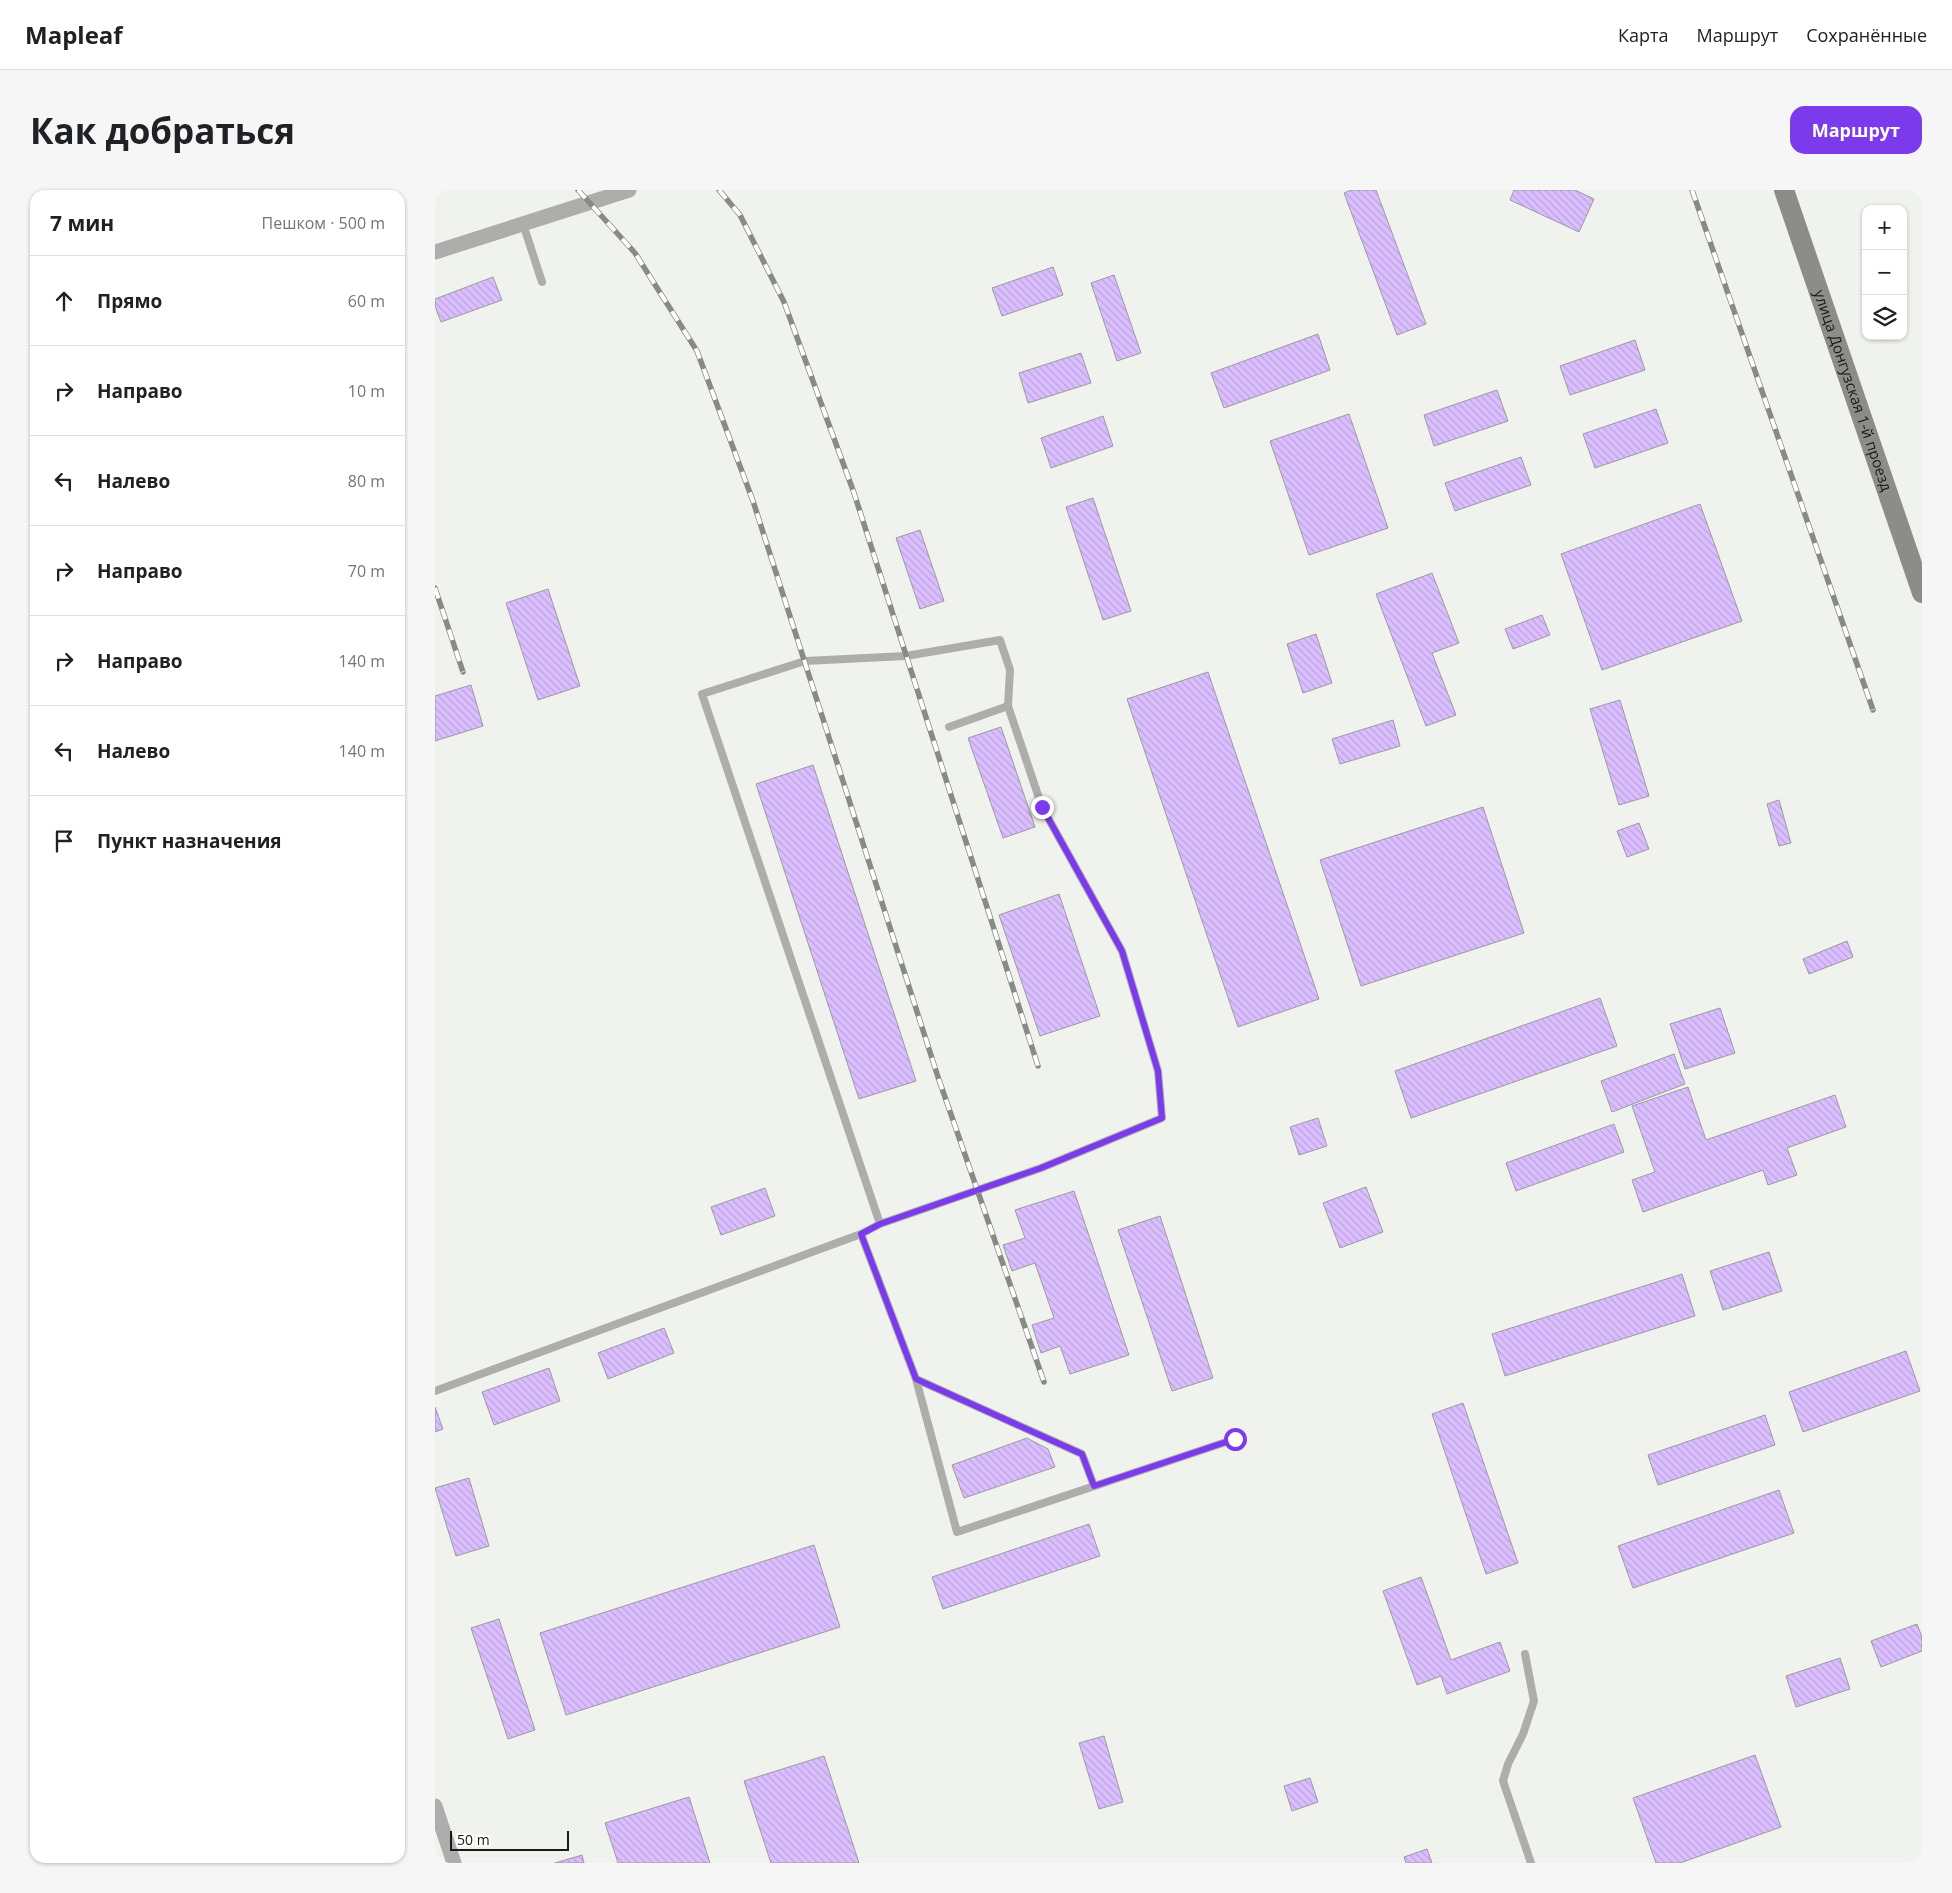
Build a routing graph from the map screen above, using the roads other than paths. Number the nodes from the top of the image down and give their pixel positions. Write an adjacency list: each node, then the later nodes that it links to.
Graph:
1 (629, 190): 3 (street)
2 (1783, 190): 6 (street, улица Донгузская 1-й проезд)
3 (523, 224): 4 (street); 5 (lane)
4 (435, 252)
5 (542, 282)
6 (1922, 593)
7 (1008, 706): 8 (lane); 9 (lane); 9 (lane)
8 (949, 727)
9 (880, 1224): 10 (lane)
10 (861, 1234): 11 (lane); 12 (lane)
11 (916, 1379): 14 (lane); 14 (lane)
12 (435, 1390)
13 (1235, 1439): 14 (lane)
14 (1094, 1486)
15 (1525, 1654): 18 (lane)
16 (435, 1806): 17 (street)
17 (454, 1863)
18 (1531, 1863)

